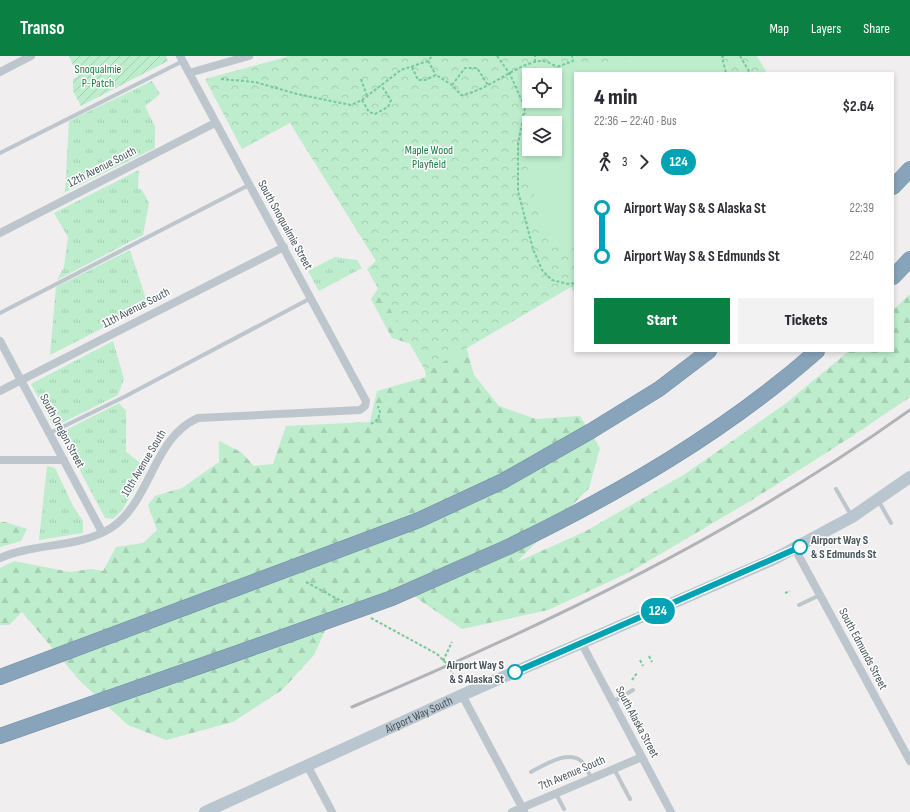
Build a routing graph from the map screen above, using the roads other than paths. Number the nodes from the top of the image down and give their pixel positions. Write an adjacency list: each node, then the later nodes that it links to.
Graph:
1 (31, 56): 4 (street)
2 (249, 56): 5 (street)
3 (182, 58): 5 (street, South Snoqualmie Street); 7 (lane)
4 (0, 72)
5 (189, 73): 6 (street, South Snoqualmie Street)
6 (215, 123): 9 (street, South Snoqualmie Street); 11 (street, 12th Avenue South)
7 (0, 153)
8 (910, 169): 10 (highway)
9 (249, 185): 12 (street, South Snoqualmie Street); 18 (lane)
10 (894, 186)
11 (0, 233)
12 (284, 247): 17 (street, South Snoqualmie Street); 22 (street, 11th Avenue South)
13 (910, 259): 15 (highway)
14 (910, 272): 16 (highway)
15 (894, 276)
16 (894, 285)
17 (311, 298): 24 (street, South Snoqualmie Street); 25 (lane)
18 (0, 313)
19 (0, 341): 22 (street, South Oregon Street)
20 (708, 352): 39 (highway)
21 (816, 352): 43 (highway, bridge)
22 (21, 380): 23 (street, 11th Avenue South); 25 (street, South Oregon Street)
23 (0, 391)
24 (365, 406): 33 (street, 10th Avenue South)
25 (50, 433): 27 (street, South Oregon Street)
26 (0, 460): 27 (street)
27 (64, 460): 33 (street, South Oregon Street)
28 (910, 477): 30 (main road, Airport Way South)
29 (836, 489): 31 (lane)
30 (878, 500): 31 (main road, Airport Way South); 32 (lane)
31 (852, 517): 34 (main road, Airport Way South)
32 (891, 523)
33 (102, 532): 35 (street, 10th Avenue South)
34 (795, 549): 36 (street, South Edmunds Street); 38 (main road, Airport Way South)
35 (0, 558)
36 (820, 594): 37 (lane); 45 (street, South Edmunds Street)
37 (799, 605)
38 (582, 644): 41 (main road, Airport Way South); 42 (street, South Alaska Street)
39 (0, 677)
40 (633, 690): 42 (lane)
41 (462, 695): 46 (main road, Airport Way South); 53 (street)
42 (612, 702): 44 (street, South Alaska Street)
43 (0, 736)
44 (642, 757): 47 (street, 7th Avenue South); 57 (street, South Alaska Street)
45 (910, 761)
46 (307, 766): 54 (main road, Airport Way South); 55 (street)
47 (614, 769): 49 (street, 7th Avenue South); 51 (lane)
48 (531, 772): 49 (lane)
49 (591, 778): 50 (street, 7th Avenue South)
50 (555, 794): 52 (lane); 53 (street, 7th Avenue South)
51 (630, 799)
52 (564, 809)
53 (523, 810): 56 (street, 7th Avenue South)
54 (205, 812)
55 (332, 812)
56 (512, 812)
57 (671, 812)

